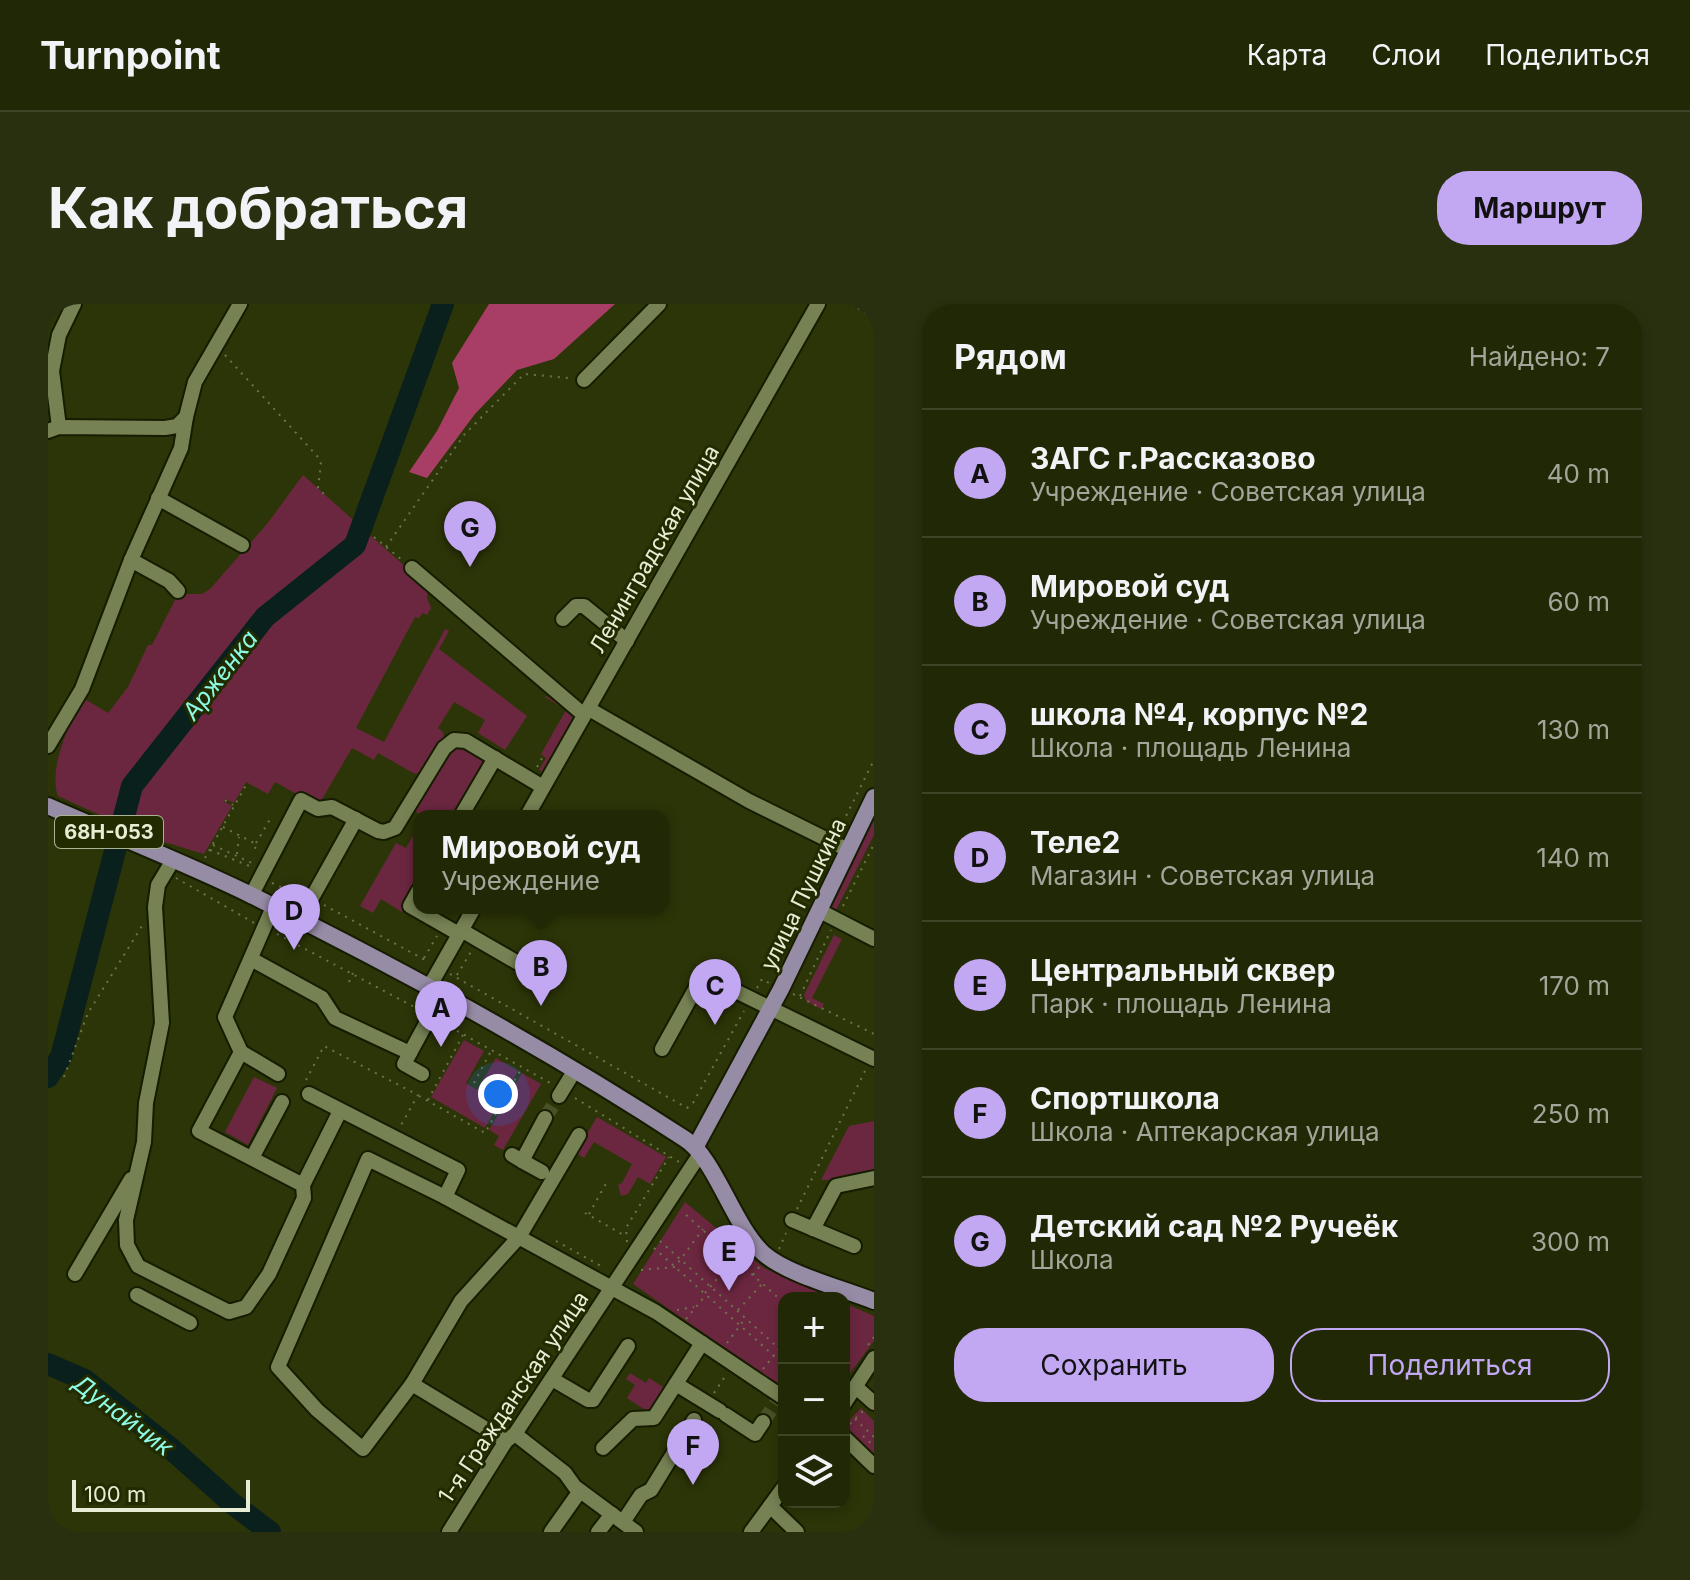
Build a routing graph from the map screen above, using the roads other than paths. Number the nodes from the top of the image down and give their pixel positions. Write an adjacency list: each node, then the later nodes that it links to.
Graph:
1 (74, 304): 7 (street)
2 (240, 304): 6 (street)
3 (659, 304): 5 (street)
4 (818, 304): 14 (street, Ленинградская улица)
5 (584, 380)
6 (184, 420): 7 (street); 8 (street)
7 (53, 429)
8 (158, 498): 9 (street); 10 (street)
9 (242, 545)
10 (131, 560): 12 (street); 16 (street)
11 (412, 568): 15 (street)
12 (178, 591)
13 (563, 619): 14 (street)
14 (627, 641): 15 (street, Ленинградская улица)
15 (587, 712): 18 (street, Ленинградская улица); 24 (street)
16 (48, 746)
17 (495, 758): 18 (street); 21 (street); 23 (street)
18 (543, 787): 22 (street, Ленинградская улица)
19 (874, 797): 24 (main road, улица Пушкина)
20 (48, 806): 25 (main road, 68Н-053)
21 (465, 810)
22 (530, 810)
23 (356, 819): 26 (street); 31 (street)
24 (840, 847): 28 (main road, улица Пушкина)
25 (169, 864): 26 (main road, 68Н-053); 55 (street)
26 (251, 896): 27 (main road, 68Н-053)
27 (273, 907): 31 (main road, 68Н-053); 34 (street)
28 (820, 911): 33 (street); 37 (main road, улица Пушкина)
29 (424, 914): 32 (street)
30 (470, 914): 32 (street)
31 (299, 921): 36 (main road, 68Н-053)
32 (460, 932): 35 (street); 36 (street)
33 (874, 939)
34 (251, 959): 39 (street); 40 (street)
35 (518, 969)
36 (435, 992): 40 (street); 42 (main road, 68Н-053)
37 (771, 1009): 38 (street); 41 (street); 53 (main road, улица Пушкина)
38 (662, 1049)
39 (241, 1052): 43 (street); 54 (street)
40 (410, 1053): 44 (street)
41 (872, 1058)
42 (575, 1070): 45 (street); 51 (main road, 68Н-053)
43 (278, 1074)
44 (422, 1074)
45 (561, 1093)
46 (309, 1094): 49 (street)
47 (282, 1102): 54 (street)
48 (639, 1109): 51 (main road, 68Н-053)
49 (340, 1111): 58 (street); 59 (street)
50 (545, 1118): 56 (street)
51 (677, 1134): 53 (main road, 68Н-053)
52 (579, 1135): 62 (street)
53 (698, 1150): 65 (street, 1-я Гражданская улица); 68 (main road, 68Н-053)
54 (252, 1158): 58 (street)
55 (135, 1172): 64 (street); 67 (street)
56 (542, 1172)
57 (874, 1178): 61 (street)
58 (303, 1185): 67 (street)
59 (445, 1197): 62 (street); 73 (street)
60 (792, 1220): 61 (street)
61 (813, 1229): 63 (street)
62 (519, 1237): 65 (street); 73 (street)
63 (854, 1246)
64 (75, 1274)
65 (613, 1287): 69 (street); 72 (street, 1-я Гражданская улица)
66 (137, 1295): 67 (street)
67 (194, 1296)
68 (874, 1301)
69 (702, 1343): 74 (street); 76 (street)
70 (628, 1346): 72 (street)
71 (874, 1358): 75 (street)
72 (552, 1379): 81 (street, 1-я Гражданская улица)
73 (412, 1384): 81 (street)
74 (676, 1384): 80 (street); 83 (street)
75 (856, 1387): 77 (street); 78 (street)
76 (778, 1396)
77 (850, 1396)
78 (868, 1408)
79 (694, 1420): 88 (street)
80 (763, 1422)
81 (510, 1437): 85 (street); 89 (street, 1-я Гражданская улица)
82 (850, 1443): 84 (street)
83 (603, 1448)
84 (874, 1466)
85 (580, 1491): 88 (street); 90 (street)
86 (778, 1495): 87 (street)
87 (770, 1506): 93 (street); 94 (street)
88 (617, 1518): 91 (street); 92 (street)
89 (449, 1532)
90 (551, 1532)
91 (598, 1532)
92 (636, 1532)
93 (751, 1532)
94 (797, 1532)

